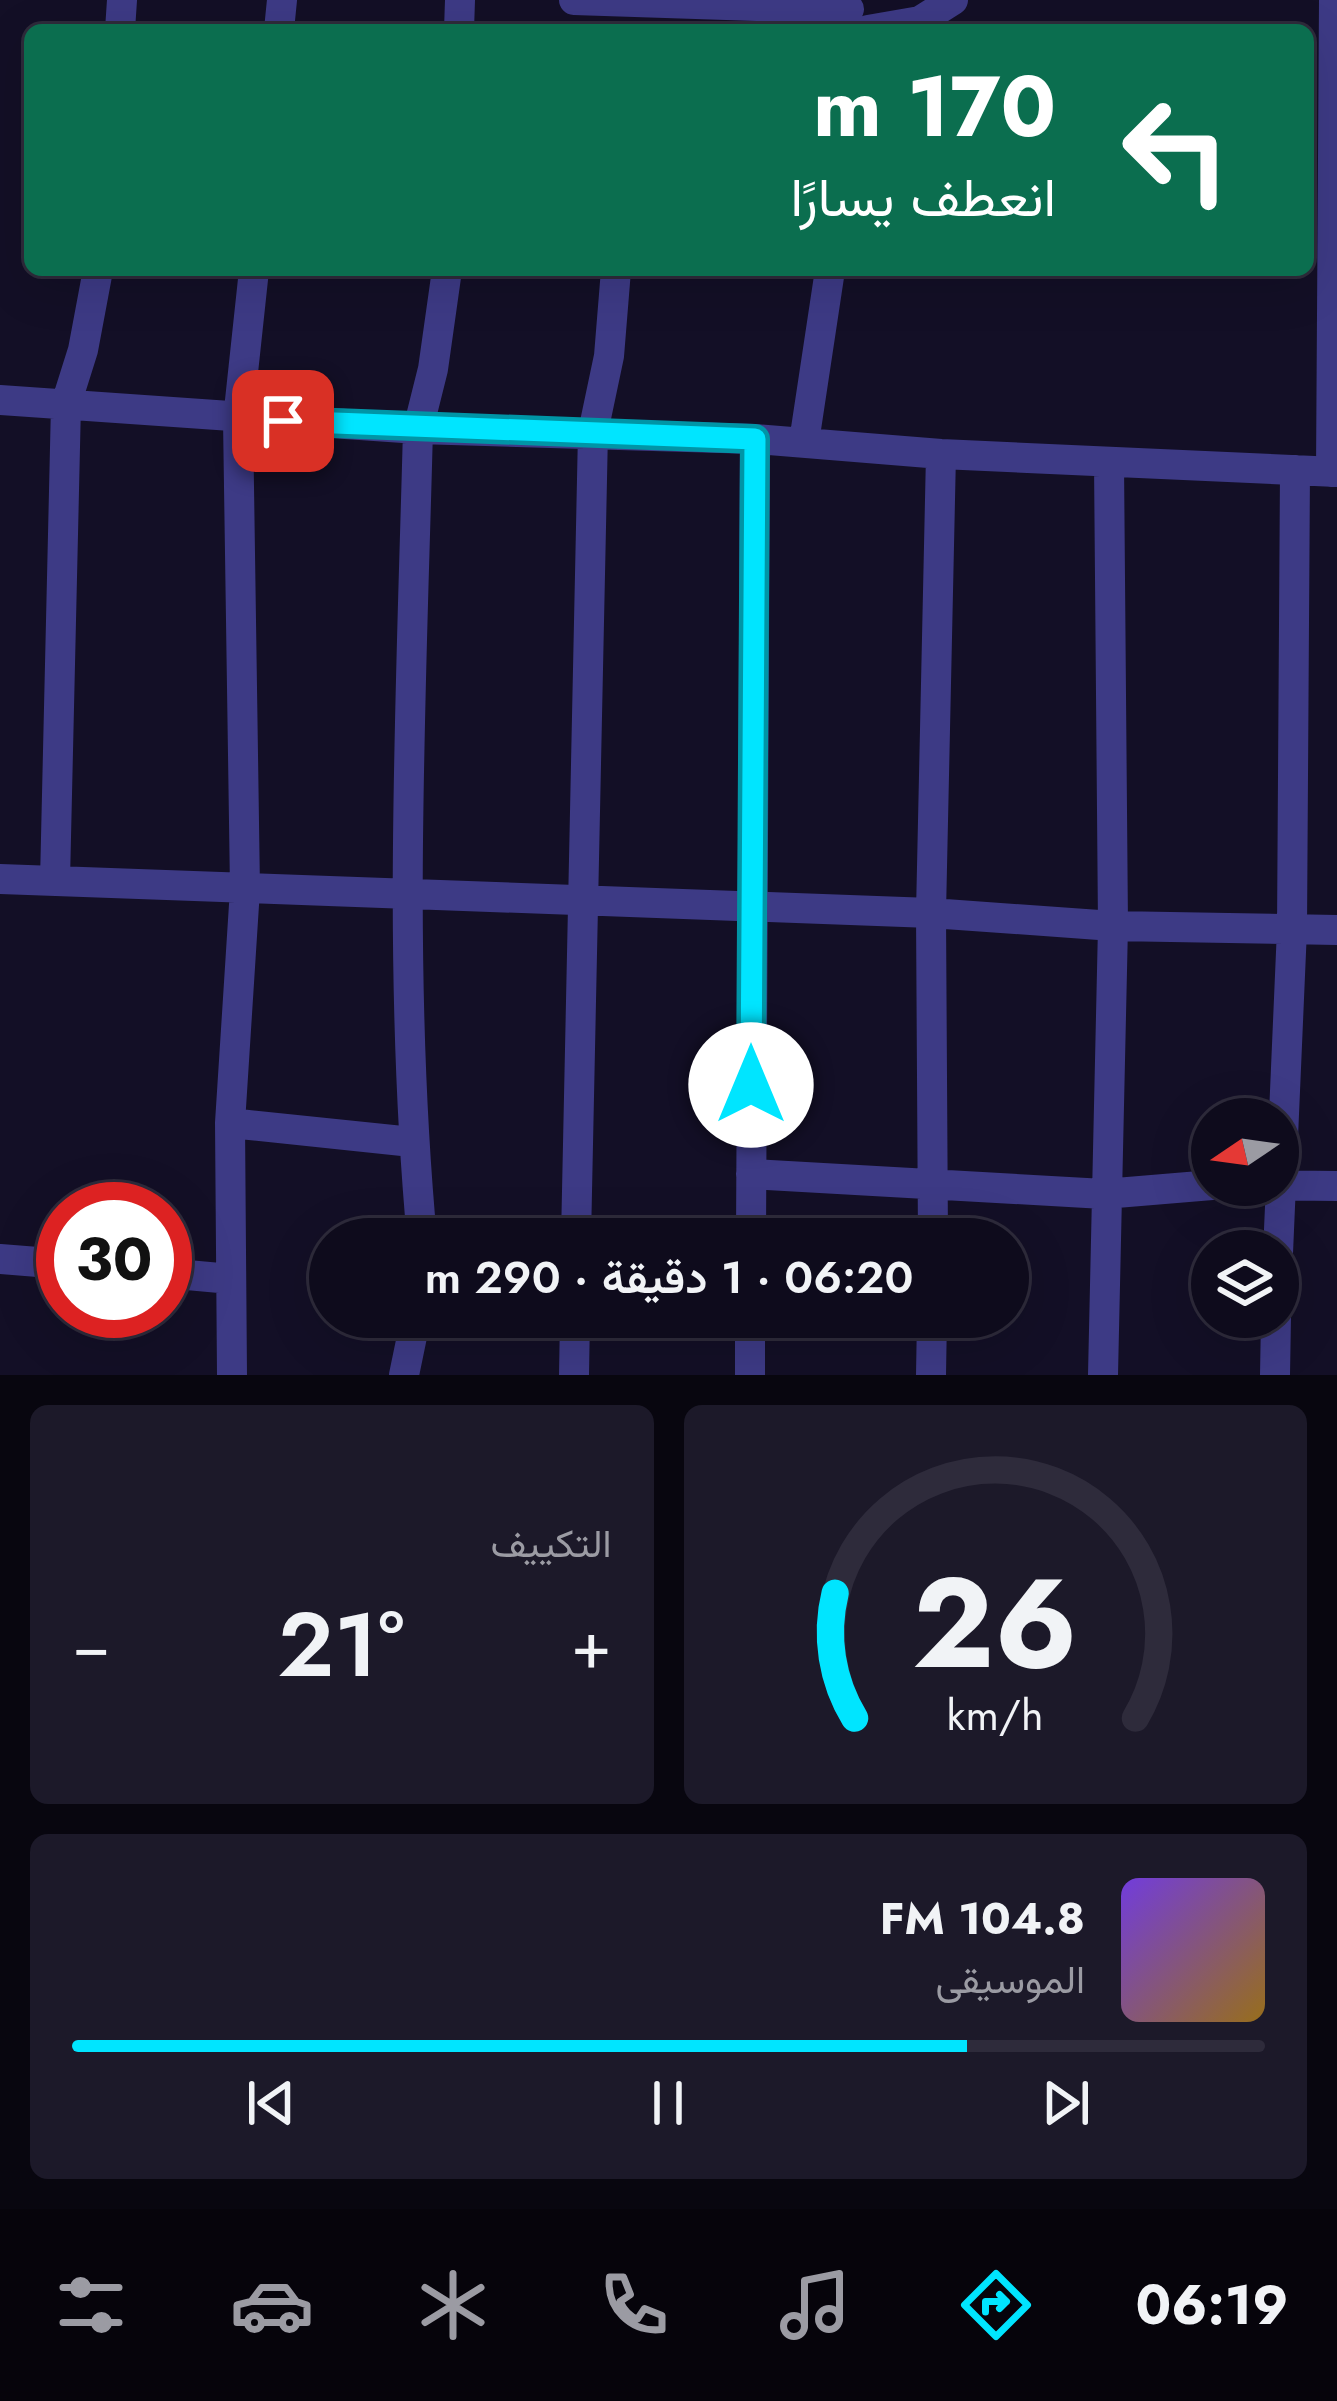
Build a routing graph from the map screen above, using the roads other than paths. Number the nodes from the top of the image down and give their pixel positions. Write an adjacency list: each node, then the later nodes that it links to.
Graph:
1 (579, 0): 4 (street)
2 (953, 0): 5 (street)
3 (1334, 0): 21 (street)
4 (635, 16): 5 (street)
5 (854, 17)
6 (97, 276): 12 (street)
7 (253, 276): 13 (street)
8 (446, 276): 14 (street)
9 (616, 276): 15 (street)
10 (829, 276): 17 (street)
11 (0, 400): 12 (street)
12 (66, 404): 13 (street); 23 (street)
13 (238, 419): 14 (street); 24 (street)
14 (418, 429): 15 (street); 25 (street)
15 (592, 432): 16 (street); 26 (street)
16 (755, 439): 17 (street); 27 (street)
17 (804, 442): 18 (street)
18 (941, 454): 19 (street); 28 (street)
19 (1109, 462): 20 (street); 29 (street)
20 (1295, 470): 21 (street); 30 (street)
21 (1334, 472)
22 (0, 879): 23 (street)
23 (55, 881): 24 (street)
24 (245, 889): 25 (street); 33 (street)
25 (407, 896): 26 (street); 34 (street)
26 (581, 901): 27 (street); 42 (street)
27 (751, 907): 28 (street); 35 (street)
28 (931, 913): 29 (street); 36 (street)
29 (1113, 926): 30 (street); 40 (street)
30 (1292, 929): 31 (street); 32 (street)
31 (1337, 930)
32 (1284, 1098)
33 (230, 1123): 34 (street); 48 (street)
34 (412, 1142): 41 (street)
35 (751, 1174): 36 (street); 43 (street)
36 (933, 1183): 40 (street); 44 (street)
37 (1299, 1186): 38 (street)
38 (1337, 1186)
39 (1191, 1187): 40 (street)
40 (1104, 1194): 59 (street)
41 (420, 1218)
42 (576, 1218)
43 (751, 1218)
44 (933, 1218)
45 (0, 1259): 46 (street)
46 (36, 1262)
47 (192, 1275): 48 (street)
48 (231, 1279): 54 (street)
49 (412, 1338): 55 (street)
50 (575, 1338): 56 (street)
51 (751, 1338): 57 (street)
52 (932, 1338): 58 (street)
53 (1275, 1338): 60 (street)
54 (232, 1375)
55 (404, 1375)
56 (574, 1375)
57 (750, 1375)
58 (932, 1375)
59 (1103, 1375)
60 (1274, 1375)

